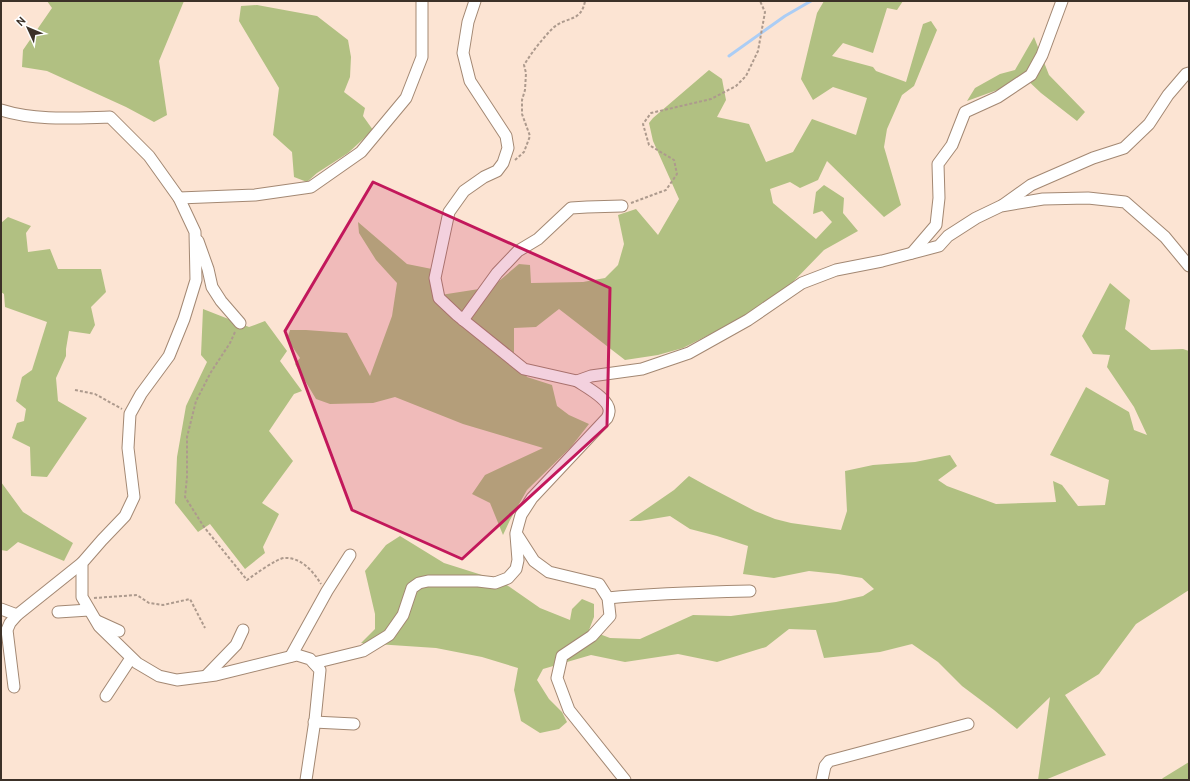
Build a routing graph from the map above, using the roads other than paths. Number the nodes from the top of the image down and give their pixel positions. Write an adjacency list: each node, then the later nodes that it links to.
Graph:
1 (422, 1): 6 (street)
2 (475, 1): 12 (street)
3 (1062, 1): 10 (street)
4 (1189, 73): 8 (street)
5 (1, 110): 6 (street)
6 (179, 198): 9 (street)
7 (622, 206): 12 (street)
8 (1001, 206): 10 (street); 11 (street)
9 (195, 232): 13 (street); 17 (street)
10 (912, 253): 14 (street)
11 (1189, 266)
12 (463, 320): 14 (street)
13 (240, 323)
14 (577, 381): 15 (street)
15 (516, 533): 19 (street); 29 (street)
16 (350, 555): 27 (street)
17 (82, 563): 21 (street); 23 (street)
18 (750, 591): 19 (street)
19 (608, 598): 37 (street)
20 (1, 609): 23 (street)
21 (89, 610): 22 (street); 24 (street)
22 (58, 612)
23 (17, 615): 31 (street)
24 (95, 620): 26 (street); 28 (street)
25 (243, 630): 30 (street)
26 (119, 631)
27 (291, 656): 29 (street); 30 (street)
28 (131, 658): 30 (street); 32 (street)
29 (314, 663): 33 (street)
30 (206, 676)
31 (14, 687)
32 (106, 696)
33 (314, 722): 34 (street); 36 (street)
34 (354, 724)
35 (968, 724): 38 (street)
36 (306, 780)
37 (625, 780)
38 (822, 780)

